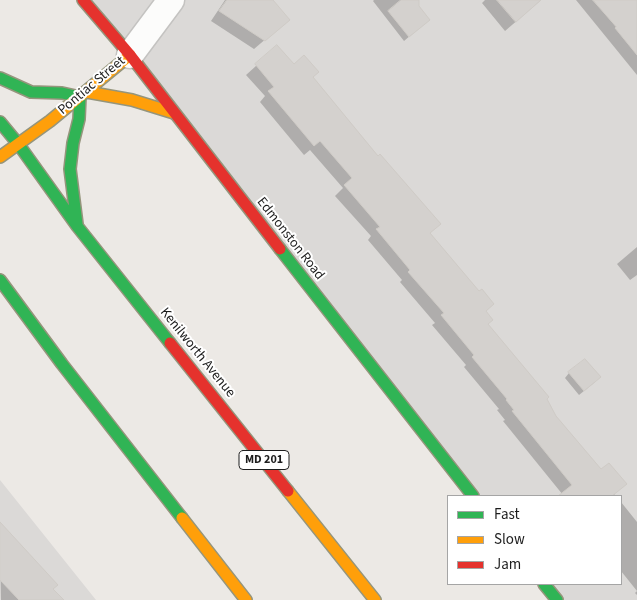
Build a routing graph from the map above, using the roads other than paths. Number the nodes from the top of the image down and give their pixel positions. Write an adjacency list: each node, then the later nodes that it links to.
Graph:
1 (82, 0): 3 (main road, Edmonston Road)
2 (171, 0): 3 (street, Pontiac Street)
3 (130, 54): 5 (main road, Pontiac Street); 6 (main road, Edmonston Road)
4 (0, 78): 5 (main road)
5 (83, 95): 6 (main road); 8 (main road, Pontiac Street); 10 (main road)
6 (174, 113): 14 (main road, Edmonston Road)
7 (0, 122): 8 (main road, Kenilworth Avenue / MD 201)
8 (19, 145): 9 (main road, Pontiac Street); 10 (main road, Kenilworth Avenue / MD 201)
9 (0, 157)
10 (77, 226): 17 (main road, Kenilworth Avenue / MD 201)
11 (0, 280): 13 (main road)
12 (9, 312): 13 (main road)
13 (62, 364): 16 (main road)
14 (472, 495)
15 (545, 585): 18 (main road)
16 (246, 600)
17 (375, 600)
18 (557, 600)

